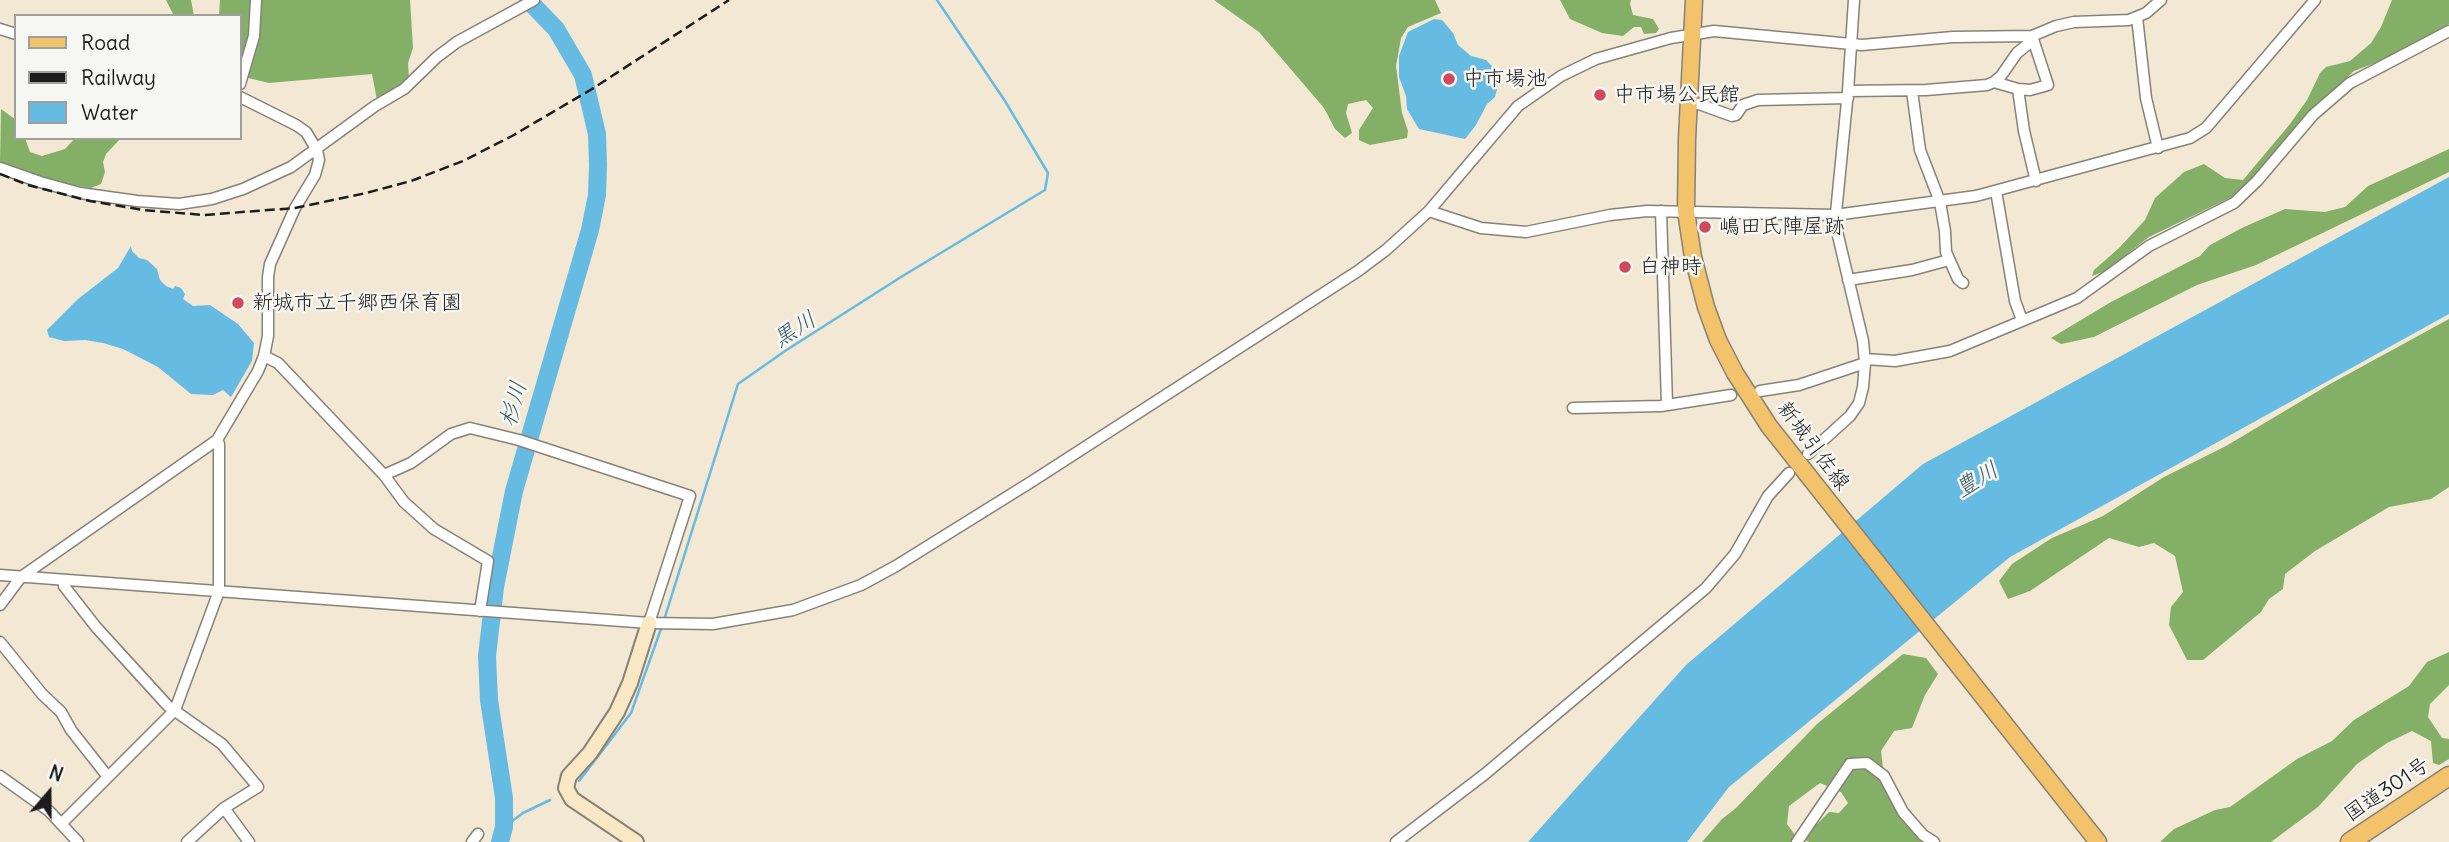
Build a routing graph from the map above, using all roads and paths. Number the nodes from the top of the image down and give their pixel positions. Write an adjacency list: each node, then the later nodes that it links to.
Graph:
1 (256, 0): 12 (street)
2 (534, 0): 20 (street)
3 (1695, 0): 9 (main road, 新城引佐線)
4 (1854, 0): 11 (street)
5 (2161, 0): 7 (street)
6 (2315, 0): 19 (street)
7 (2137, 17): 10 (street); 19 (street)
8 (2449, 31): 32 (street)
9 (1694, 33): 11 (street); 18 (main road, 新城引佐線); 25 (street)
10 (2032, 38): 11 (street); 13 (street); 14 (street)
11 (1850, 44): 16 (street)
12 (242, 77)
13 (1994, 82): 14 (street); 15 (street)
14 (2018, 89): 22 (street)
15 (1912, 91): 16 (street); 24 (street)
16 (1848, 95): 18 (street); 28 (street)
17 (242, 98): 20 (street)
18 (1689, 103): 27 (main road, 新城引佐線)
19 (2158, 148): 22 (street)
20 (317, 150): 21 (street); 33 (street)
21 (0, 167)
22 (2036, 181): 23 (street)
23 (1996, 191): 24 (street); 32 (street)
24 (1940, 202): 28 (street); 29 (street)
25 (1429, 211): 26 (street); 49 (street)
26 (1661, 211): 27 (street); 37 (street)
27 (1686, 211): 28 (street); 64 (main road, 新城引佐線)
28 (1835, 215): 30 (street)
29 (1949, 260): 30 (street); 31 (street)
30 (1848, 280): 34 (street)
31 (1963, 283)
32 (2022, 320): 34 (street)
33 (264, 356): 39 (street); 42 (street)
34 (1865, 361): 35 (street); 40 (street)
35 (1760, 391)
36 (1731, 395): 37 (street)
37 (1667, 404): 38 (street)
38 (1573, 408)
39 (217, 440): 44 (street); 46 (street)
40 (1808, 454)
41 (1789, 473): 61 (street)
42 (384, 475): 48 (street); 49 (street)
43 (0, 575): 44 (street)
44 (21, 577): 45 (street); 47 (street)
45 (63, 580): 46 (street); 51 (street)
46 (219, 591): 48 (street); 51 (street)
47 (0, 606)
48 (482, 611): 49 (street)
49 (652, 624): 60 (street)
50 (0, 642): 54 (street)
51 (175, 710): 54 (street); 55 (street)
52 (0, 776): 56 (street)
53 (2449, 776): 65 (highway, 国道301号)
54 (108, 777): 56 (street)
55 (224, 808): 58 (street); 59 (street)
56 (62, 823): 57 (street)
57 (78, 842)
58 (187, 842)
59 (249, 842)
60 (636, 842)
61 (1396, 842)
62 (1797, 842): 63 (street)
63 (1934, 842)
64 (2098, 842)
65 (2350, 842)

